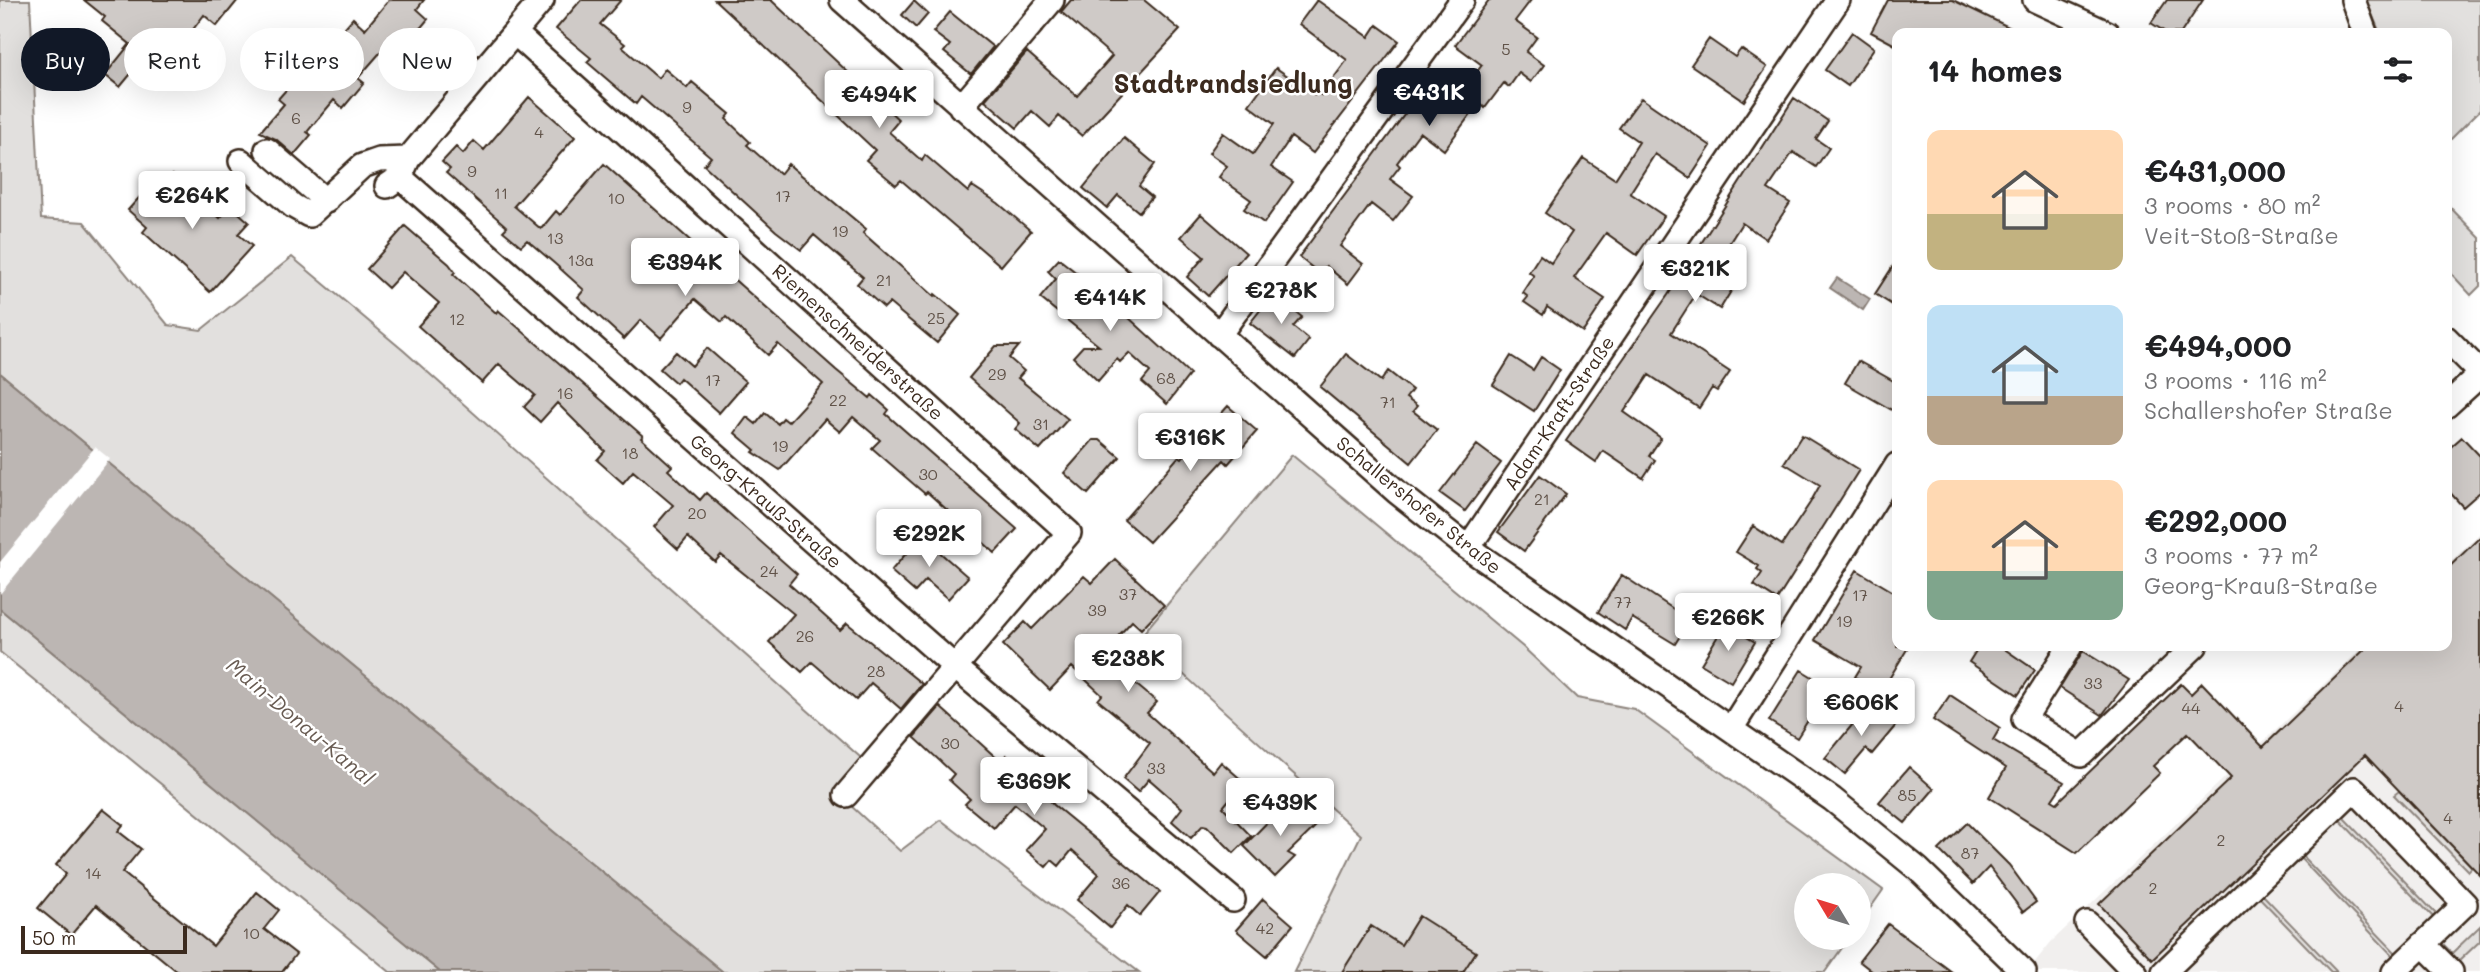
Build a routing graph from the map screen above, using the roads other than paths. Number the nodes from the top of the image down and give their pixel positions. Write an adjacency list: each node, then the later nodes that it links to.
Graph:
1 (542, 0): 10 (street)
2 (842, 0): 11 (street, Schallershofer Straße)
3 (1052, 0): 11 (street)
4 (1462, 0): 16 (street)
5 (1838, 0): 21 (street, Adam-Kraft-Straße)
6 (2035, 0): 8 (street)
7 (2353, 0): 9 (street)
8 (2096, 28)
9 (2363, 28)
10 (515, 33): 14 (street); 24 (street, Riemenschneiderstraße)
11 (961, 107): 16 (street, Schallershofer Straße)
12 (267, 150): 15 (street)
13 (241, 161): 15 (street)
14 (398, 174): 15 (street); 24 (street, Georg-Krauß-Straße)
15 (326, 201)
16 (1219, 335): 21 (street, Schallershofer Straße)
17 (2452, 344): 18 (street)
18 (2480, 373): 19 (street)
19 (2452, 400)
20 (1892, 473): 25 (street)
21 (1468, 548): 25 (street, Schallershofer Straße)
22 (2067, 651): 23 (street)
23 (2190, 651)
24 (955, 667): 26 (street); 27 (street, Georg-Krauß-Straße)
25 (1731, 729): 30 (street, Schallershofer Straße)
26 (846, 795)
27 (1233, 900)
28 (2087, 923): 31 (street)
29 (2423, 944): 32 (street); 33 (street); 34 (street)
30 (2024, 972)
31 (2134, 972)
32 (2164, 972)
33 (2394, 972)
34 (2451, 972)

